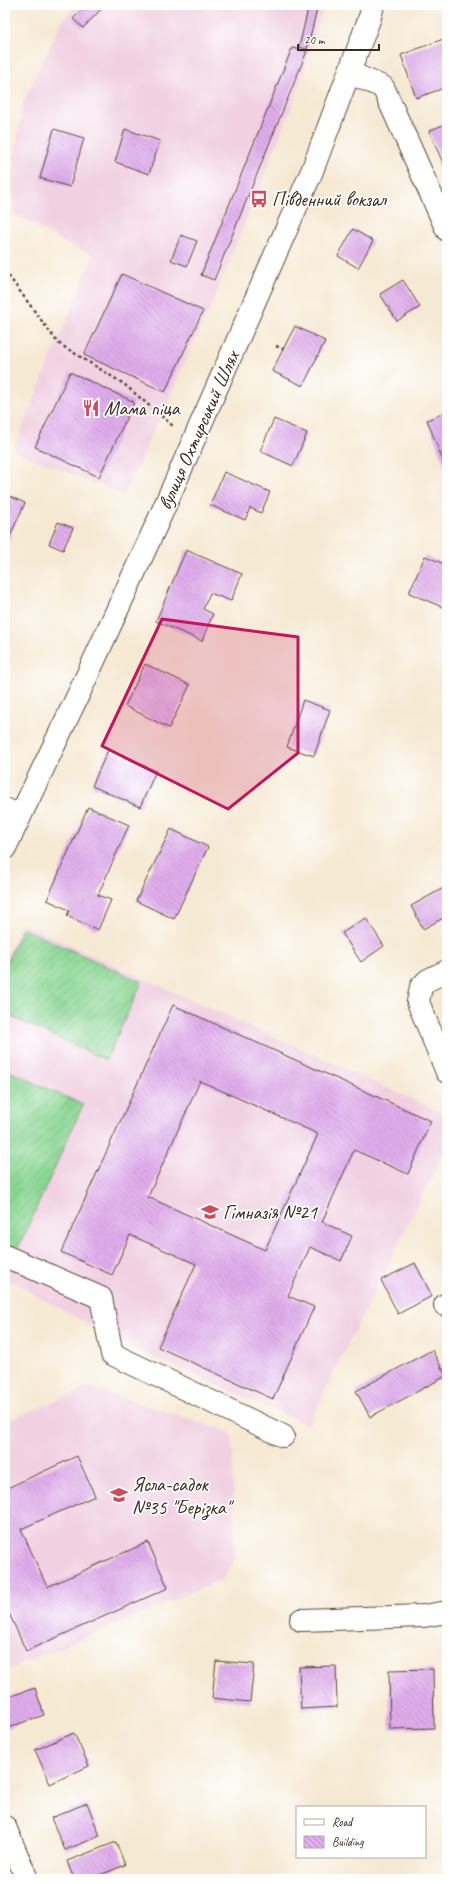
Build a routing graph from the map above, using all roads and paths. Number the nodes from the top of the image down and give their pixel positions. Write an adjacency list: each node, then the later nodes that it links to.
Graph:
1 (373, 5): 2 (main road, вулиця Охтирський Шлях)
2 (350, 73): 3 (main road); 8 (main road, вулиця Охтирський Шлях)
3 (447, 230)
4 (5, 271): 7 (path)
5 (276, 346): 6 (path)
6 (283, 349)
7 (174, 426)
8 (12, 812): 9 (main road, вулиця Охтирський Шлях)
9 (5, 848)
10 (447, 971): 11 (main road)
11 (447, 1072)
12 (5, 1256): 13 (main road)
13 (282, 1436)
14 (447, 1612): 15 (main road)
15 (301, 1620)
16 (5, 1827): 17 (main road)
17 (27, 1879)

